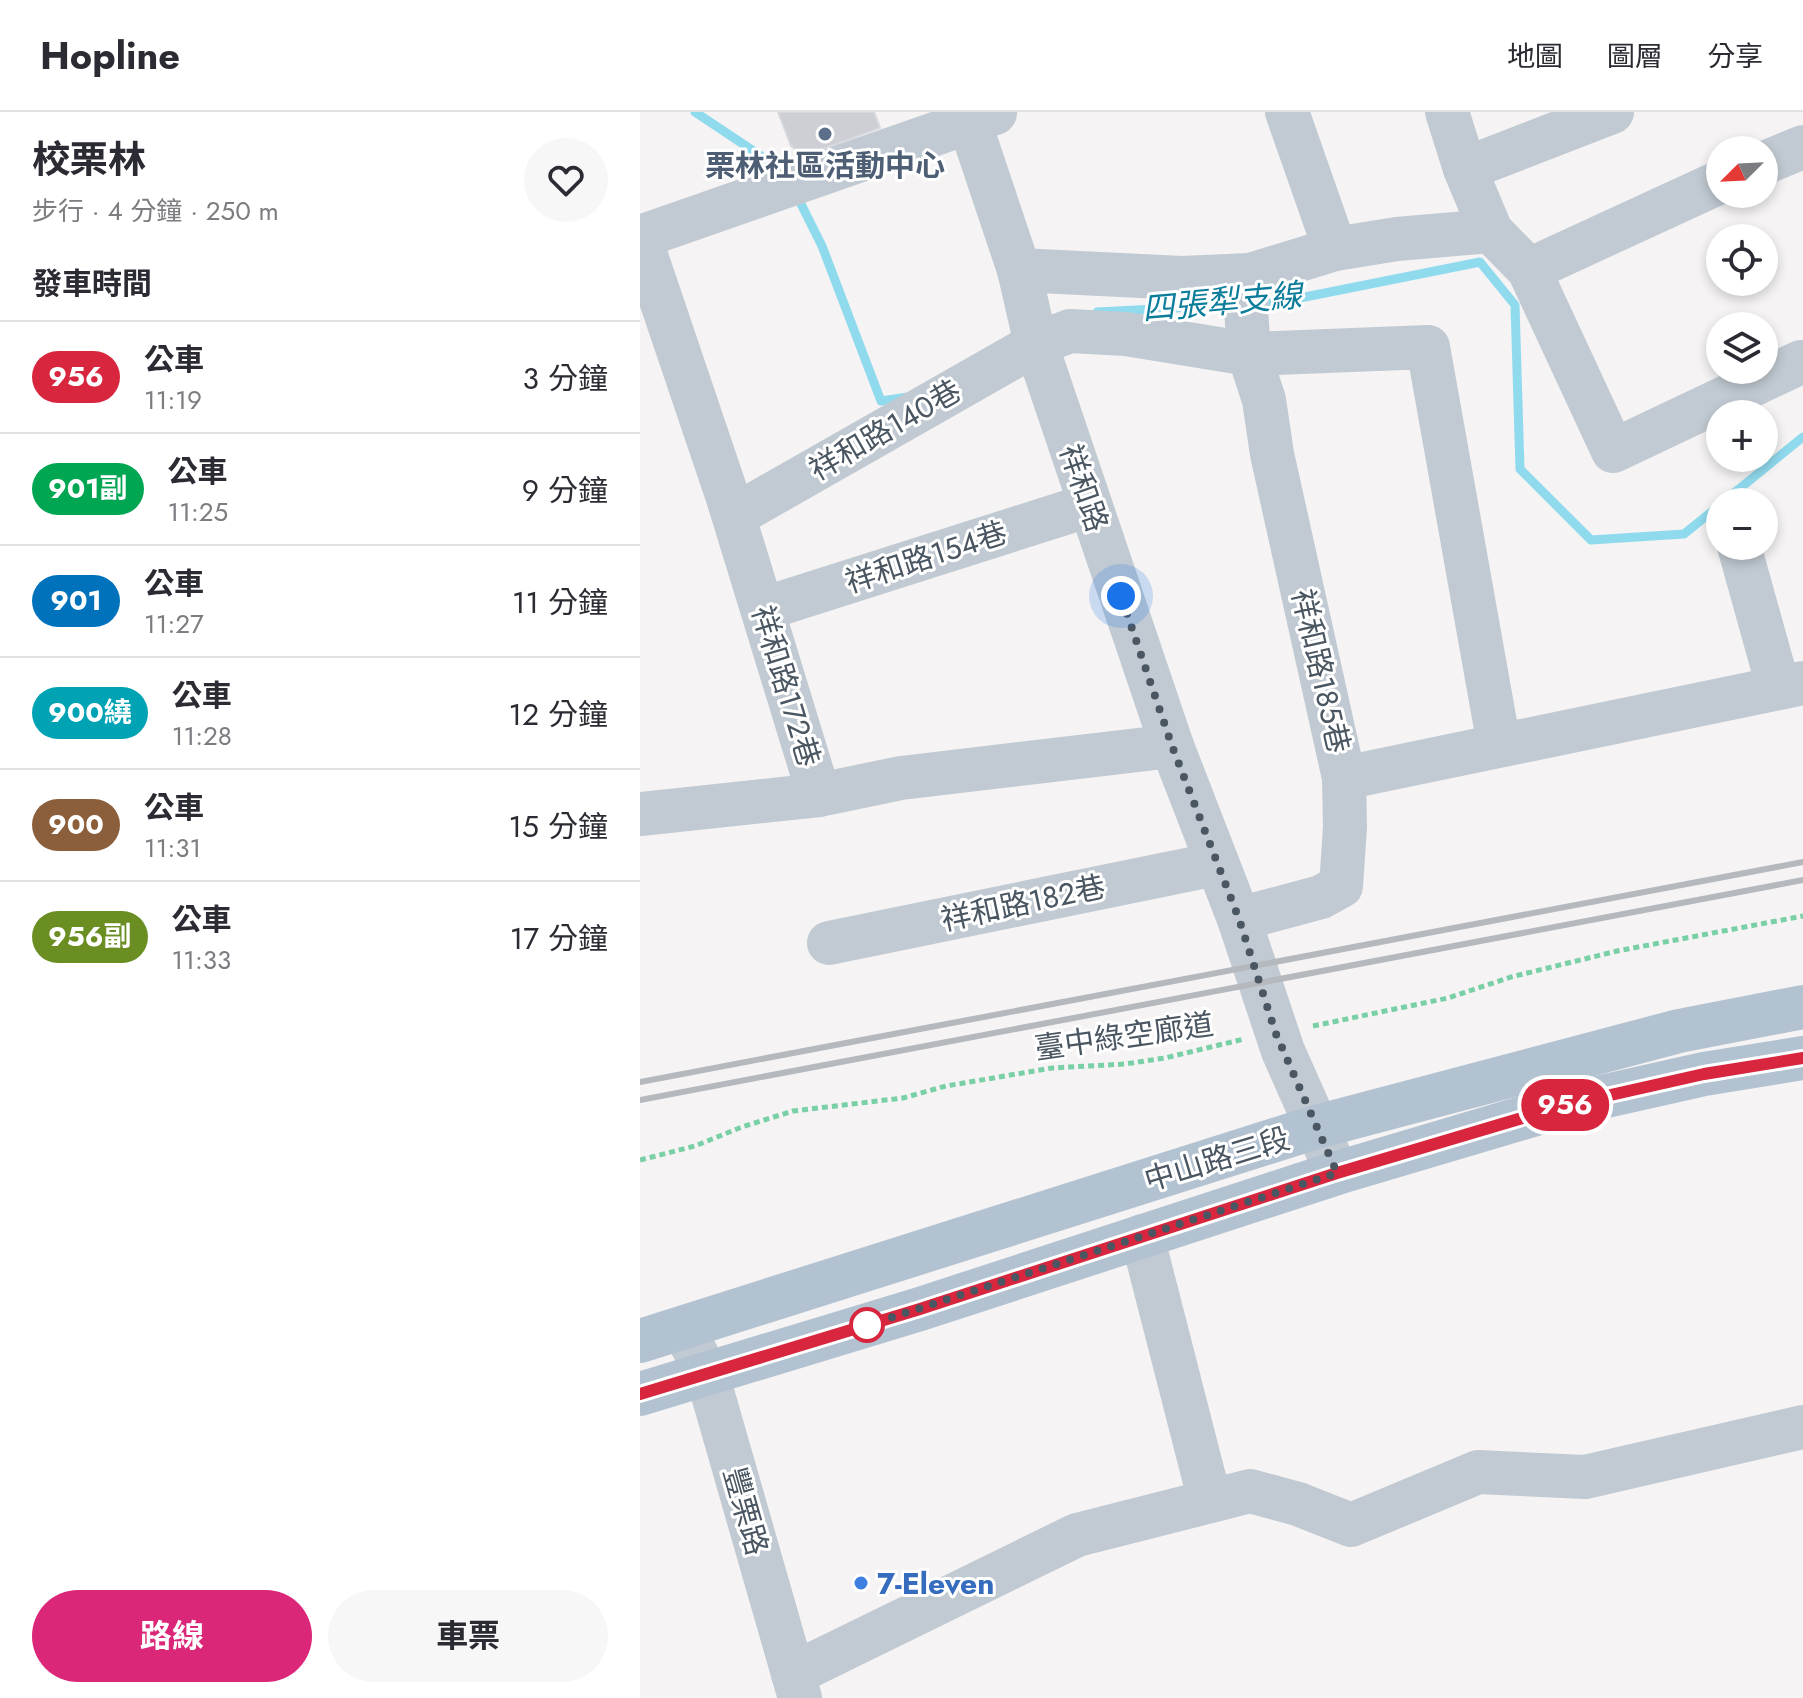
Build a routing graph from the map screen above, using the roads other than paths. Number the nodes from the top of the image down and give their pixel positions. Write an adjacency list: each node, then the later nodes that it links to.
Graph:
1 (1287, 112): 11 (street)
2 (1447, 112): 7 (street)
3 (1612, 112): 7 (street)
4 (977, 115): 10 (street); 12 (street, 祥和路)
5 (1803, 147): 6 (street)
6 (1778, 157)
7 (1465, 169): 9 (street)
8 (1706, 188): 13 (street)
9 (1491, 231): 11 (street); 13 (street)
10 (640, 238): 19 (street, 祥和路172巷)
11 (1335, 249): 14 (street)
12 (1019, 270): 14 (street); 15 (street, 祥和路)
13 (1529, 270): 17 (street)
14 (1248, 291): 16 (street, 祥和路185巷)
15 (1036, 344): 16 (street, 祥和路140巷); 18 (street, 祥和路); 19 (street, 祥和路140巷)
16 (1249, 354): 23 (street, 祥和路140巷); 25 (street, 祥和路185巷)
17 (1801, 362)
18 (1090, 505): 21 (street, 祥和路154巷); 24 (street, 祥和路)
19 (734, 516): 21 (street, 祥和路172巷)
20 (1744, 560): 22 (street)
21 (763, 609): 26 (street, 祥和路172巷)
22 (1790, 684): 23 (street)
23 (1499, 745): 25 (street)
24 (1172, 746): 26 (street, 祥和路172巷); 28 (street, 祥和路)
25 (1344, 778): 29 (street, 祥和路185巷)
26 (819, 795): 27 (street)
27 (640, 814)
28 (1216, 864): 29 (street, 祥和路); 30 (street, 祥和路182巷)
29 (1239, 919): 33 (street, 祥和路)
30 (829, 943)
31 (1803, 1007): 33 (main road, 中山路三段)
32 (1803, 1058): 34 (main road, 中山路三段)
33 (1316, 1127): 34 (street, 祥和路); 36 (main road, 中山路三段)
34 (1337, 1173): 35 (main road, 中山路三段)
35 (1142, 1236): 38 (main road, 中山路三段); 41 (street)
36 (683, 1328): 37 (main road, 中山路三段); 38 (street, 豐栗路)
37 (640, 1341)
38 (707, 1374): 39 (main road, 中山路三段); 42 (street, 豐栗路)
39 (640, 1394)
40 (1803, 1427): 41 (street)
41 (1210, 1501): 42 (street)
42 (797, 1686)

